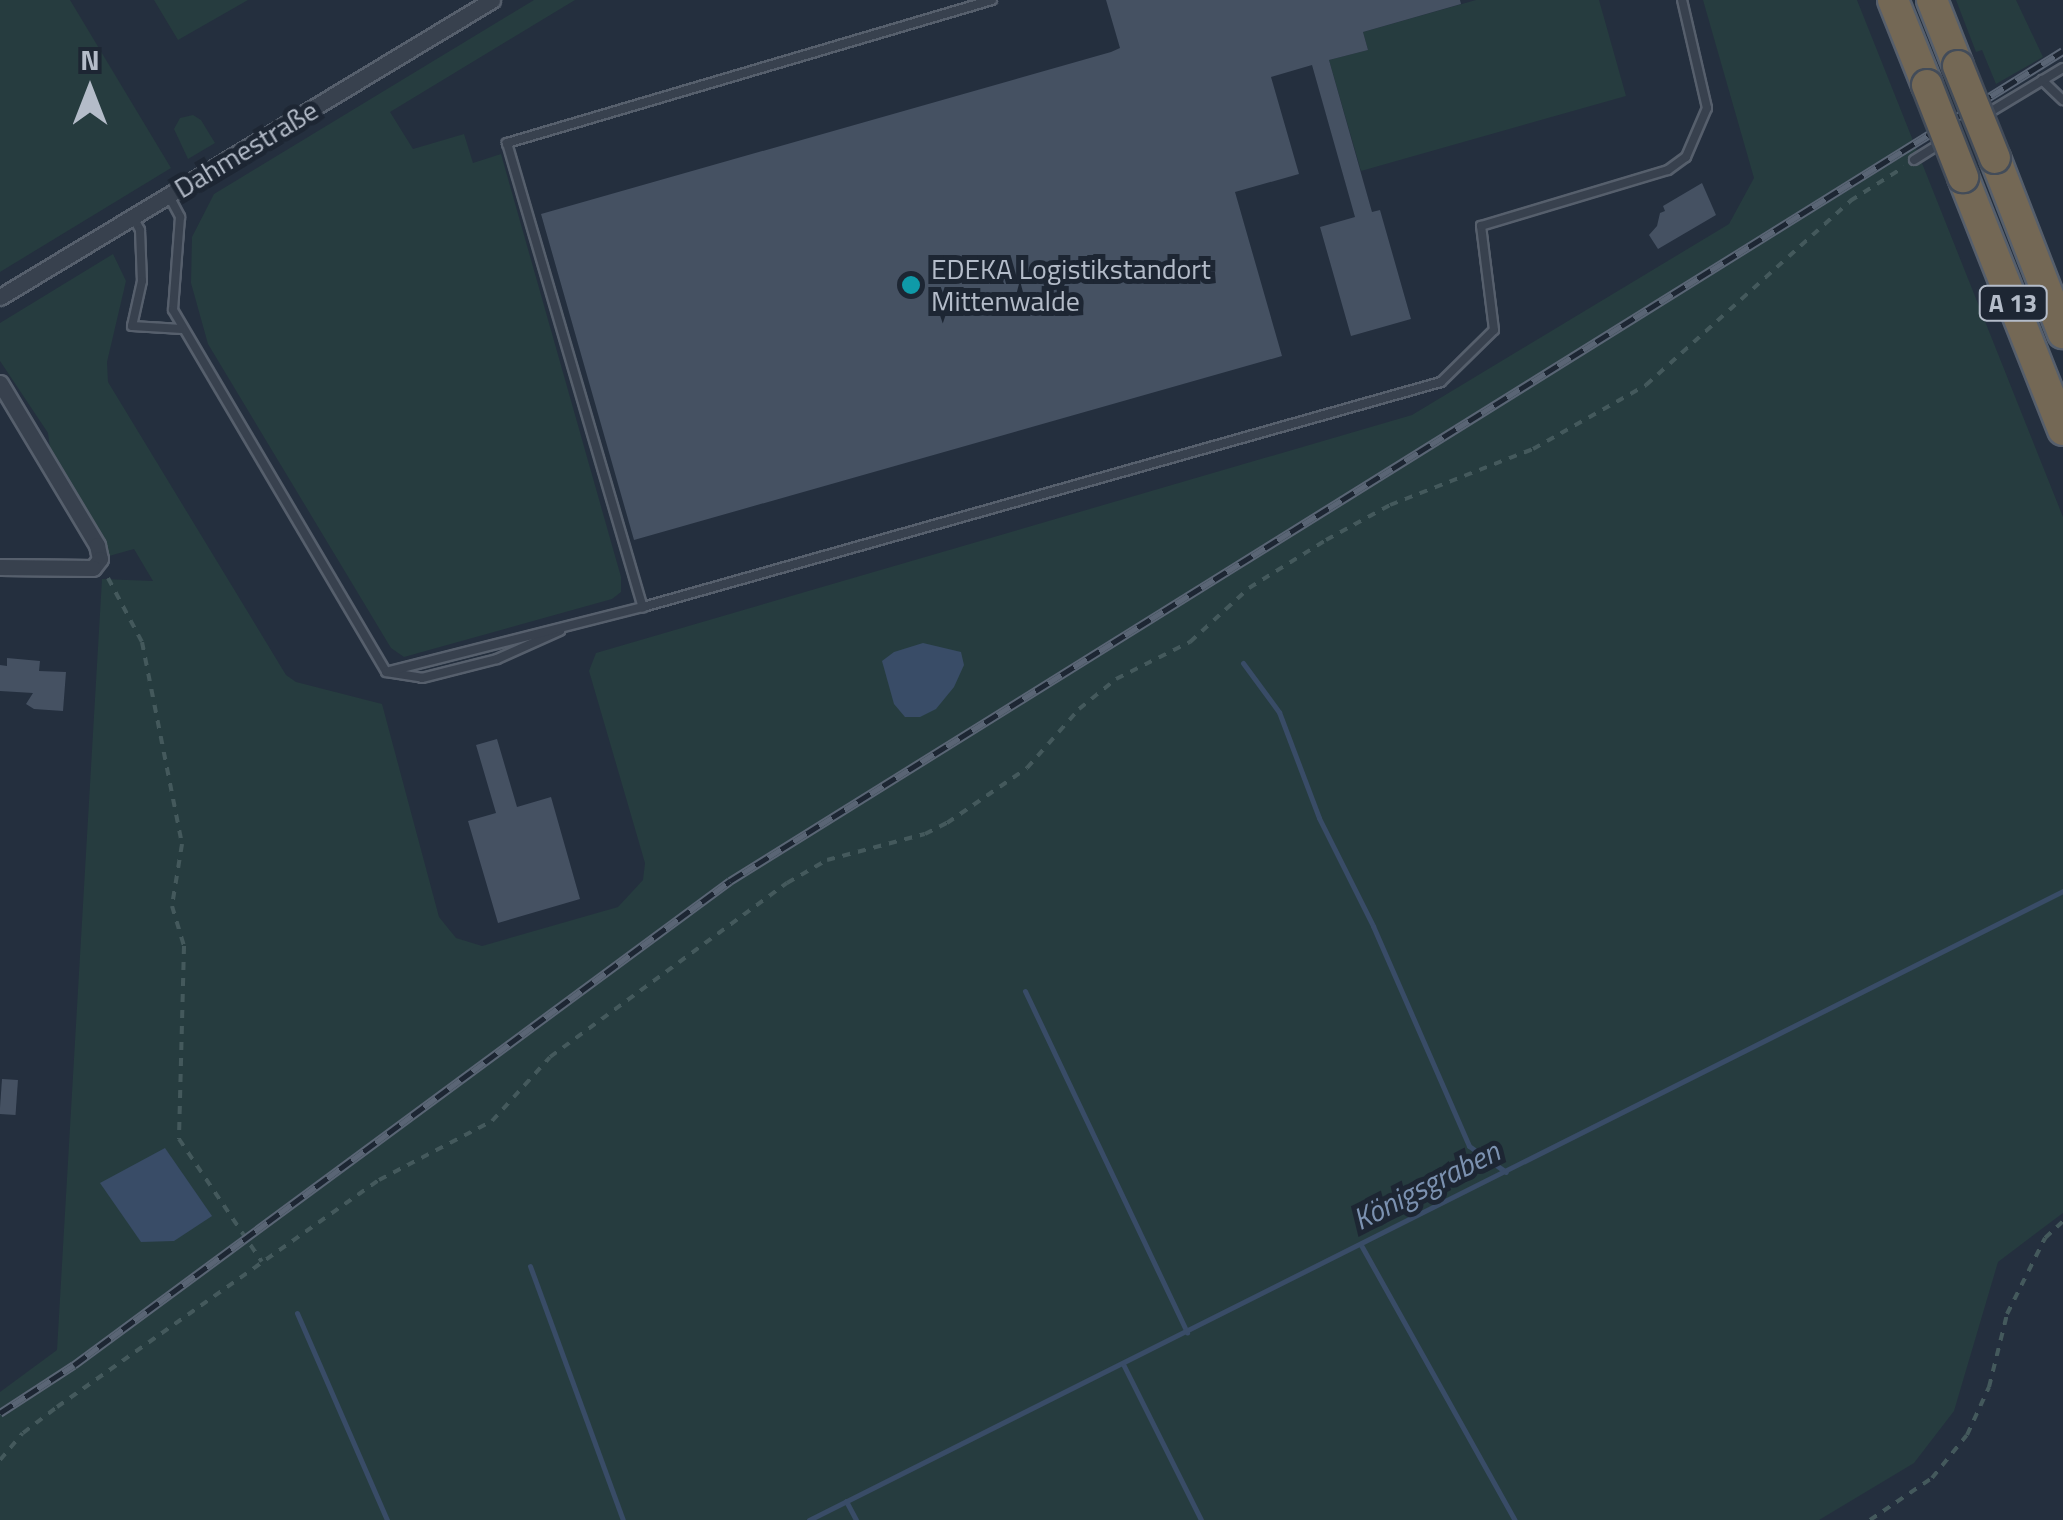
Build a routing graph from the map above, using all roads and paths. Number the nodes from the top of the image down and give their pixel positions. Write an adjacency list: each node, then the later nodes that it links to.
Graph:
1 (492, 0): 10 (street, Dahmestraße)
2 (992, 0): 19 (lane)
3 (1682, 0): 19 (lane)
4 (1893, 0): 16 (highway, A 13, bridge)
5 (1932, 0): 14 (highway, A 13, bridge)
6 (2063, 68): 7 (lane)
7 (2042, 80): 8 (lane); 9 (lane)
8 (2063, 100)
9 (1914, 160): 23 (path)
10 (169, 196): 11 (street, Dahmestraße); 13 (lane)
11 (133, 218): 12 (street, Dahmestraße); 13 (lane)
12 (0, 297)
13 (182, 329): 21 (lane)
14 (2063, 333)
15 (0, 382): 17 (street)
16 (2063, 430)
17 (95, 565): 18 (street); 23 (path)
18 (0, 566)
19 (644, 606): 20 (lane)
20 (560, 631): 21 (lane); 21 (lane)
21 (386, 672)
22 (2063, 1221): 25 (path)
23 (262, 1262): 24 (path)
24 (0, 1460)
25 (1870, 1520)

